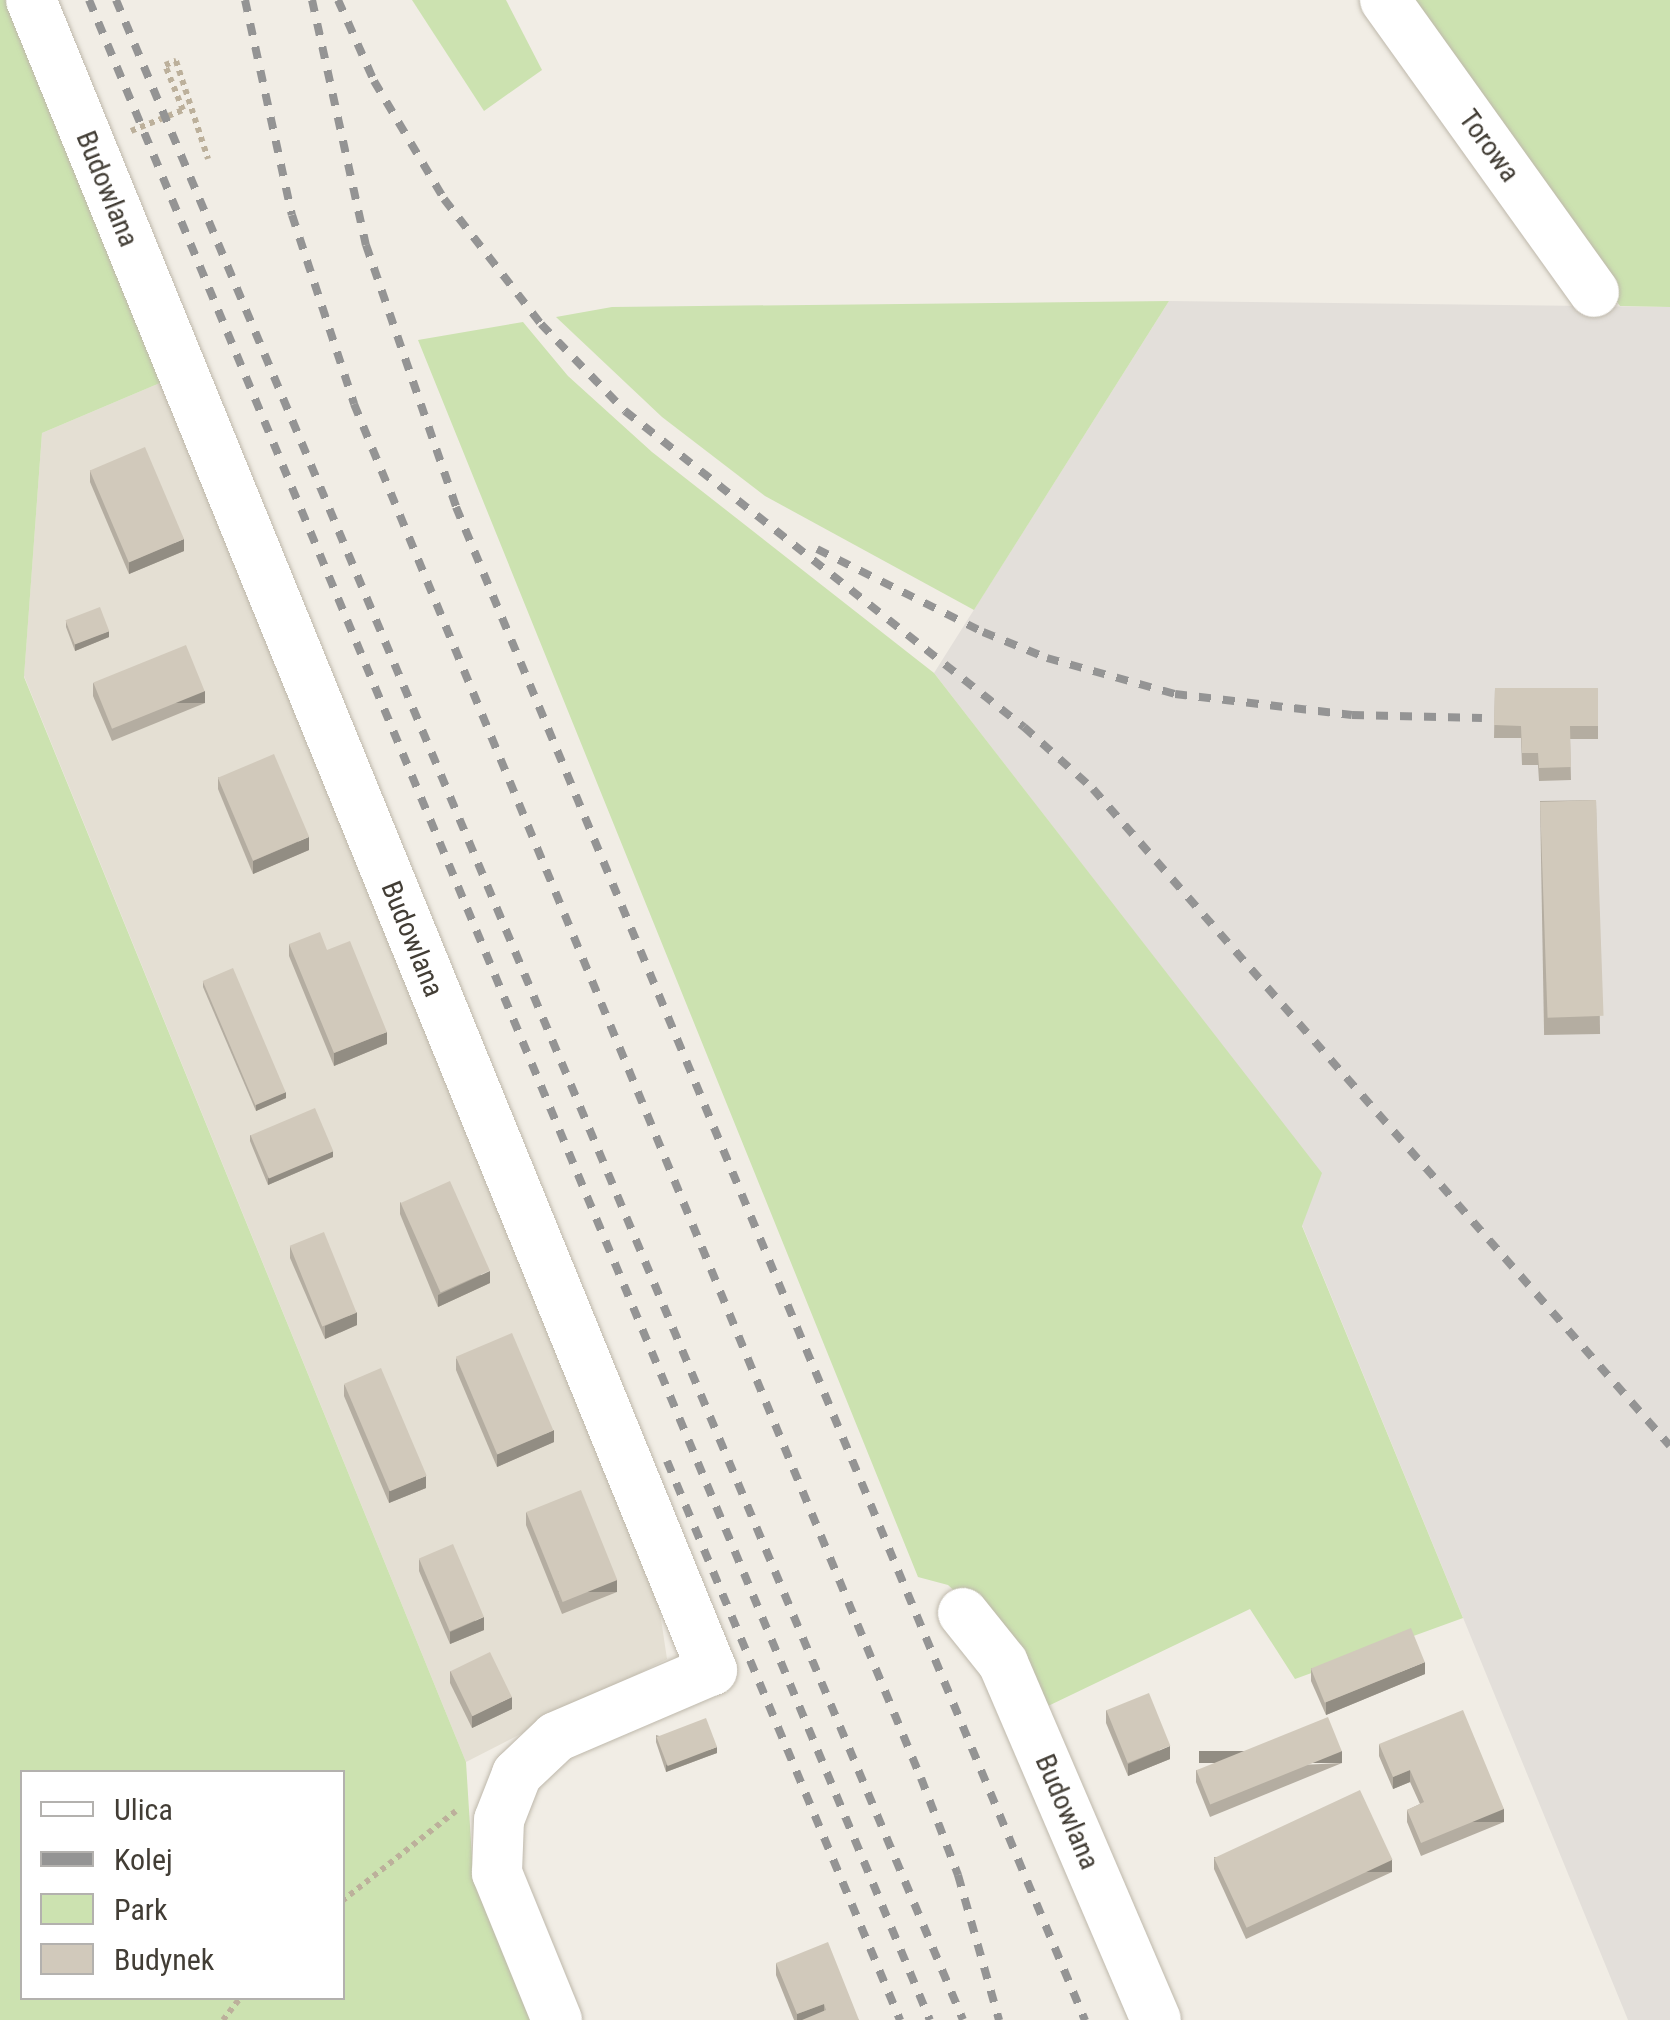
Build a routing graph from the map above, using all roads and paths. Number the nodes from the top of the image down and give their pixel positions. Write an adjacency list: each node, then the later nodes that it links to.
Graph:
1 (31, 0): 7 (street, Budowlana)
2 (1385, 0): 5 (street, Torowa)
3 (120, 136): 4 (path)
4 (208, 159)
5 (1594, 292)
6 (964, 1612): 12 (street, Budowlana)
7 (517, 1774): 8 (path); 11 (street)
8 (345, 1898)
9 (238, 2000): 10 (path)
10 (222, 2020)
11 (557, 2020)
12 (1156, 2020)

